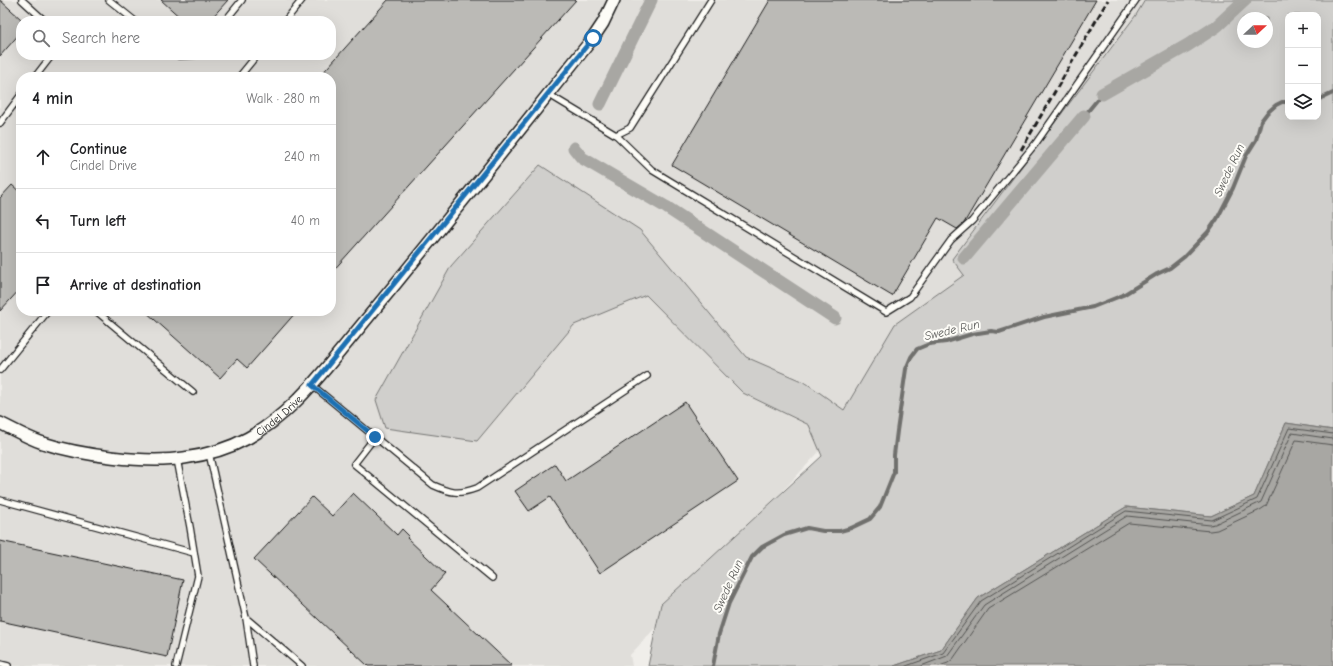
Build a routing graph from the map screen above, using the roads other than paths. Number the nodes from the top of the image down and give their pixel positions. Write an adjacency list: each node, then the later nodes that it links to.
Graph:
1 (22, 0): 8 (lane)
2 (108, 0): 9 (lane)
3 (242, 0): 10 (lane)
4 (302, 0): 11 (lane)
5 (614, 0): 16 (street, Cindel Drive)
6 (711, 0): 19 (lane)
7 (1136, 0): 19 (lane)
8 (40, 16)
9 (129, 16)
10 (229, 16)
11 (288, 16)
12 (48, 60): 14 (lane)
13 (253, 60): 15 (lane)
14 (39, 72)
15 (243, 72)
16 (548, 94): 19 (lane); 24 (street, Cindel Drive)
17 (16, 102): 18 (lane)
18 (0, 123)
19 (616, 135)
20 (44, 316): 22 (lane)
21 (102, 316): 25 (lane)
22 (0, 370)
23 (647, 376): 27 (lane)
24 (312, 385): 27 (lane); 28 (street, Cindel Drive)
25 (193, 392)
26 (0, 422): 29 (street, Cindel Drive)
27 (375, 437): 32 (lane)
28 (209, 453): 29 (street, Cindel Drive); 33 (lane)
29 (176, 459): 31 (lane)
30 (0, 500): 31 (lane)
31 (194, 553): 36 (lane)
32 (492, 578)
33 (246, 618): 37 (lane); 38 (lane)
34 (0, 664): 35 (lane)
35 (8, 666)
36 (176, 666)
37 (253, 666)
38 (302, 666)

